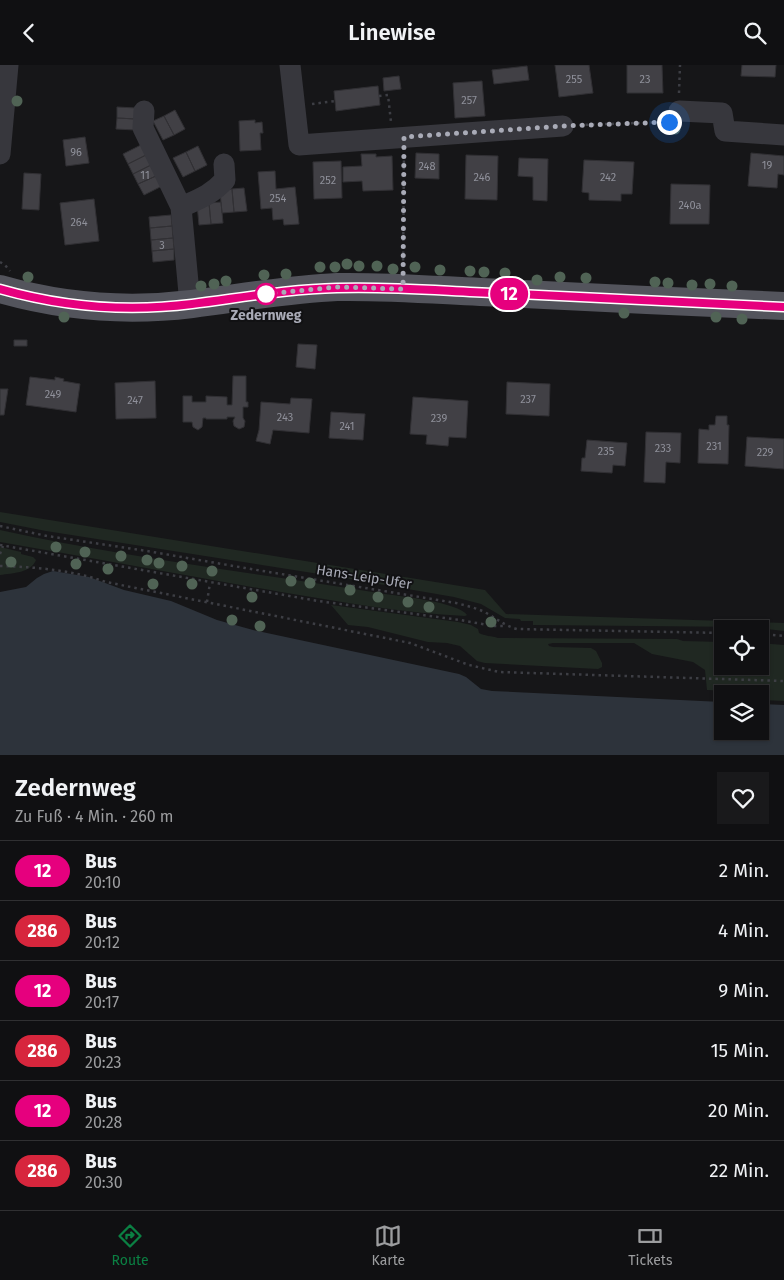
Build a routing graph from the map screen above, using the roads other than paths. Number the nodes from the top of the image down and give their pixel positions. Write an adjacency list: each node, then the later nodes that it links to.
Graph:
1 (8, 65): 7 (street)
2 (290, 65): 5 (street)
3 (144, 111): 9 (street)
4 (674, 116): 6 (street)
5 (563, 126)
6 (784, 135)
7 (0, 154)
8 (224, 164): 9 (street)
9 (181, 207): 11 (street)
10 (0, 289): 11 (main road)
11 (190, 304): 12 (main road)
12 (784, 307)

